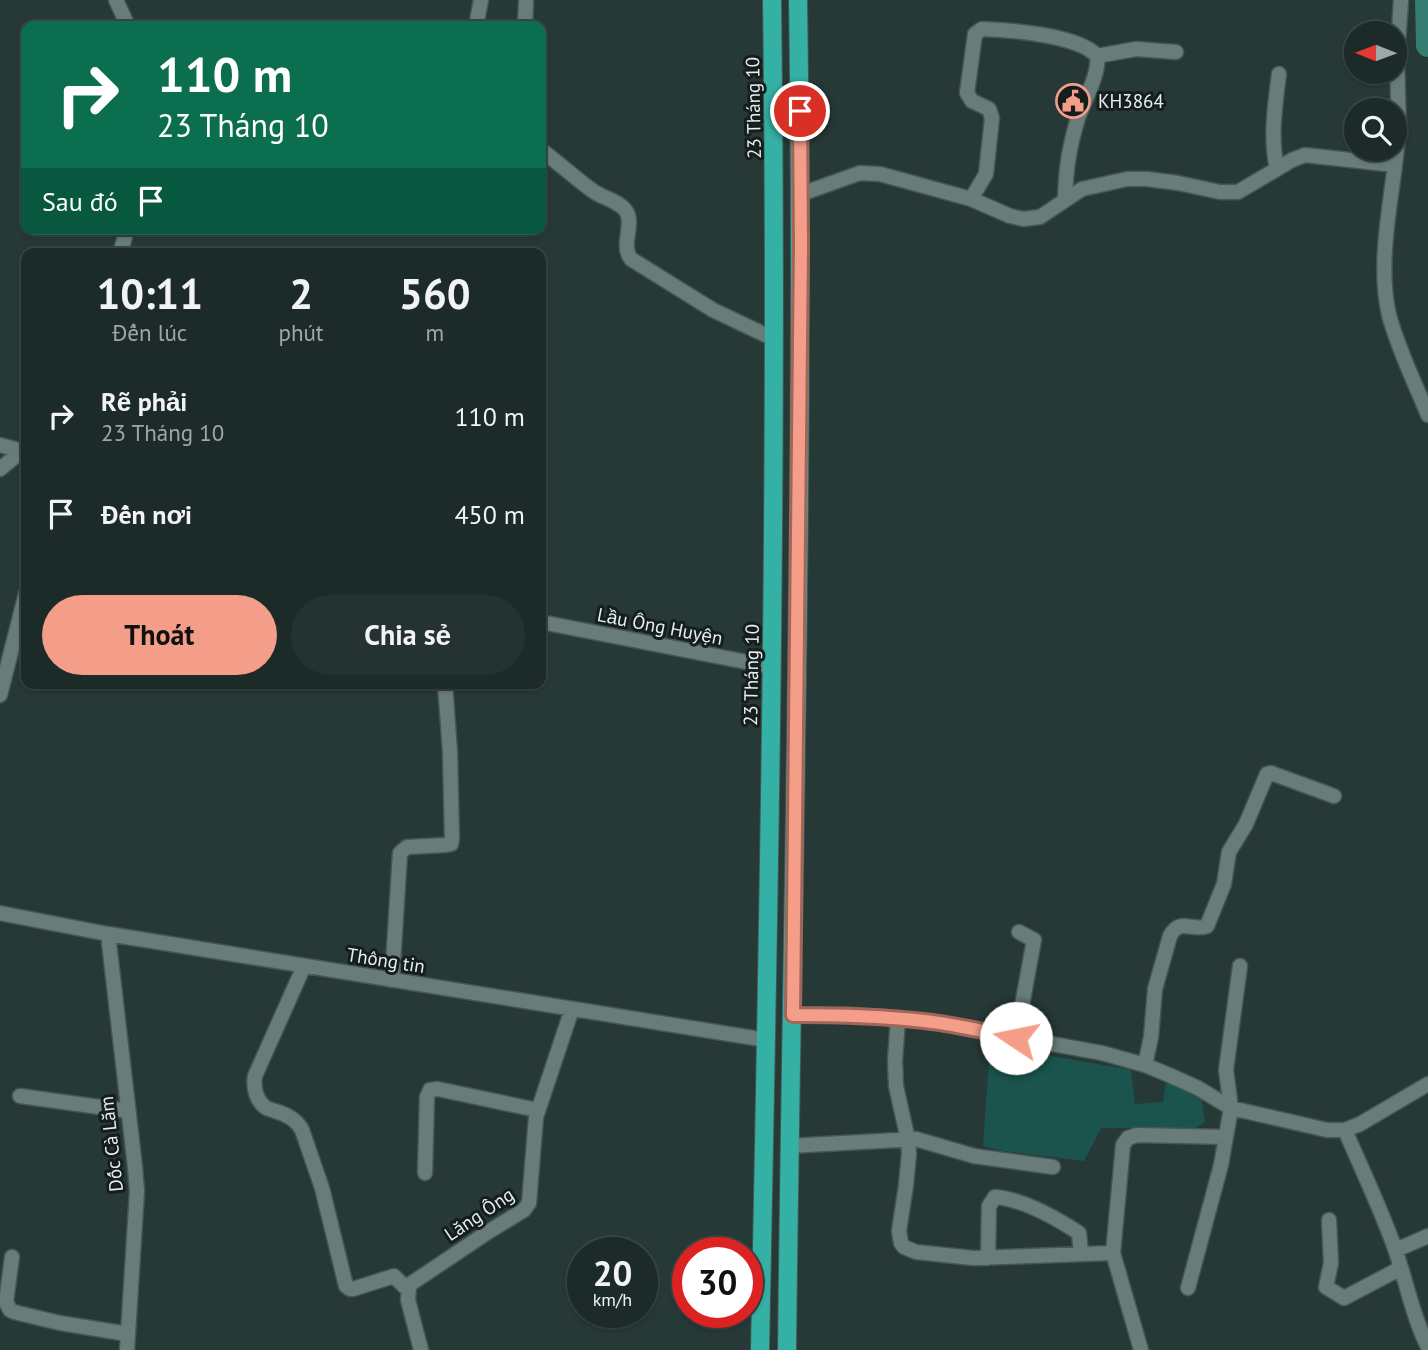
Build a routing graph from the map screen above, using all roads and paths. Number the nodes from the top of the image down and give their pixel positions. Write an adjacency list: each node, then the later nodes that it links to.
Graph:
1 (116, 0): 7 (street)
2 (481, 0): 8 (street)
3 (772, 0): 16 (main road, 23 Tháng 10)
4 (798, 0): 17 (main road)
5 (1401, 0): 14 (street)
6 (526, 2): 9 (street)
7 (126, 21)
8 (477, 21)
9 (525, 21)
10 (1175, 52): 11 (street)
11 (1097, 56): 18 (street); 19 (street)
12 (1279, 74): 15 (street)
13 (546, 154): 20 (street)
14 (1395, 165): 15 (street); 21 (street)
15 (1277, 169): 18 (street)
16 (775, 194): 17 (main road); 20 (main road, 23 Tháng 10)
17 (801, 194): 19 (street); 39 (main road)
18 (1065, 199): 19 (street)
19 (971, 200)
20 (774, 340): 28 (main road, 23 Tháng 10)
21 (1428, 415)
22 (0, 445): 23 (street)
23 (21, 451)
24 (21, 454): 25 (street)
25 (0, 469)
26 (21, 613): 30 (street)
27 (546, 623): 28 (street, Lầu Ông Huyện)
28 (772, 667): 42 (main road, 23 Tháng 10)
29 (445, 689): 37 (street)
30 (0, 695)
31 (1334, 796): 43 (street)
32 (0, 913): 34 (street, Thông tin)
33 (1019, 932): 41 (street)
34 (108, 934): 36 (street, Thông tin); 48 (street, Dốc Cà Lăm)
35 (1240, 966): 46 (street)
36 (304, 967): 37 (street, Thông tin); 64 (street)
37 (392, 980): 38 (street, Thông tin)
38 (572, 1009): 42 (street, Thông tin); 47 (street, Lăng Ông)
39 (793, 1015): 40 (street); 52 (main road)
40 (898, 1018): 41 (street); 51 (street)
41 (1016, 1038): 43 (street)
42 (766, 1040): 69 (main road, 23 Tháng 10)
43 (1145, 1065): 46 (street)
44 (1428, 1084): 49 (street)
45 (20, 1096): 48 (street)
46 (1231, 1108): 49 (street); 50 (street)
47 (537, 1110): 54 (street); 64 (street, Lăng Ông)
48 (128, 1111): 65 (street, Dốc Cà Lăm)
49 (1345, 1130): 57 (street)
50 (1225, 1137): 58 (street); 63 (street)
51 (908, 1140): 52 (street); 53 (street); 61 (street)
52 (789, 1146): 70 (main road)
53 (1054, 1167)
54 (425, 1173)
55 (1328, 1220): 62 (street)
56 (1428, 1236): 57 (street)
57 (1396, 1250): 62 (street)
58 (1113, 1253): 59 (street); 71 (street)
59 (1081, 1254): 61 (street); 61 (street)
60 (12, 1257): 65 (street)
61 (988, 1258)
62 (1401, 1268): 66 (street)
63 (1188, 1288)
64 (407, 1289): 68 (street)
65 (128, 1334): 67 (street, Dốc Cà Lăm)
66 (1428, 1347)
67 (127, 1350)
68 (421, 1350)
69 (760, 1350)
70 (787, 1350)
71 (1141, 1350)

